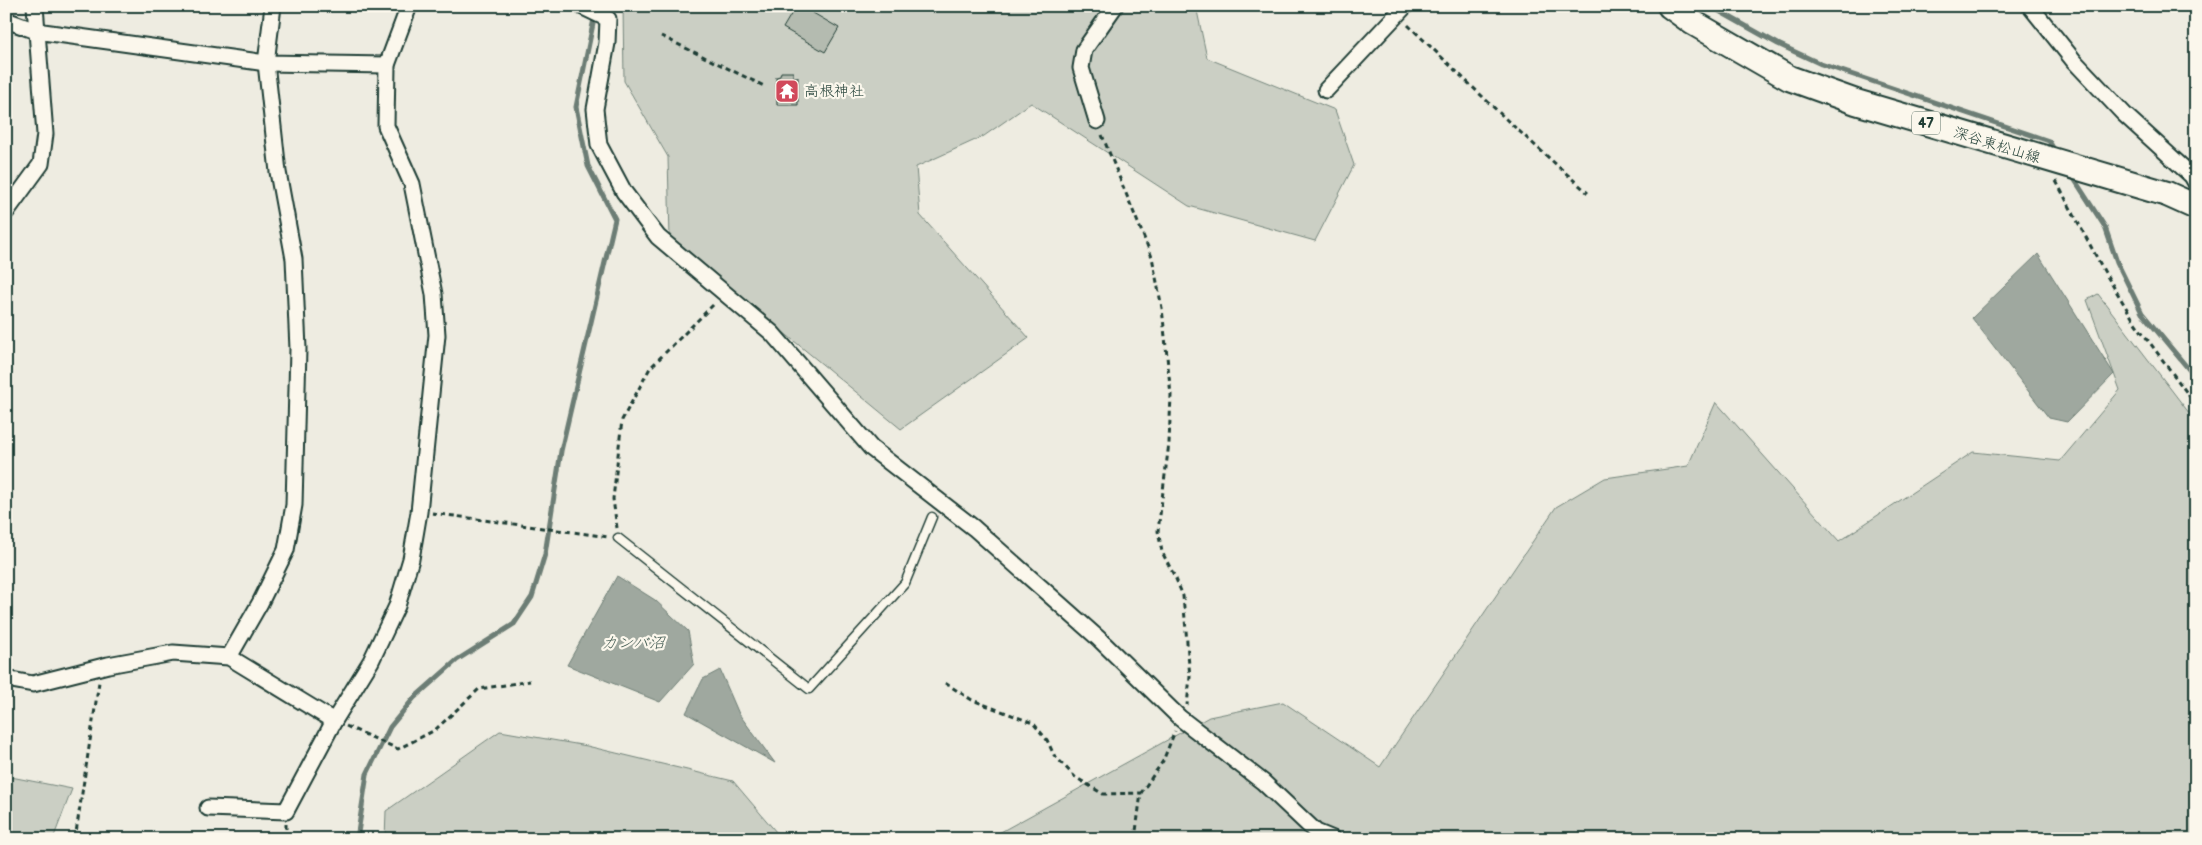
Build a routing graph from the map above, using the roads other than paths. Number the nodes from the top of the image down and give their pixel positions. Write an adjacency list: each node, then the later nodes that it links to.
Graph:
1 (35, 6): 10 (street)
2 (273, 6): 11 (street)
3 (409, 6): 12 (street)
4 (581, 6): 24 (street)
5 (1114, 6): 14 (street)
6 (1670, 6): 16 (main road, 深谷東松山線 / 47)
7 (2030, 7): 15 (street)
8 (1401, 10): 13 (street)
9 (6, 20): 10 (street)
10 (36, 31): 11 (street); 17 (street)
11 (266, 63): 12 (street); 20 (street)
12 (387, 65): 22 (street)
13 (1326, 90)
14 (1097, 121)
15 (2196, 183)
16 (2196, 207)
17 (6, 212)
18 (932, 517): 19 (lane)
19 (618, 538)
20 (228, 658): 21 (street); 22 (street)
21 (6, 679)
22 (334, 721): 23 (street)
23 (208, 808)
24 (1332, 839)

